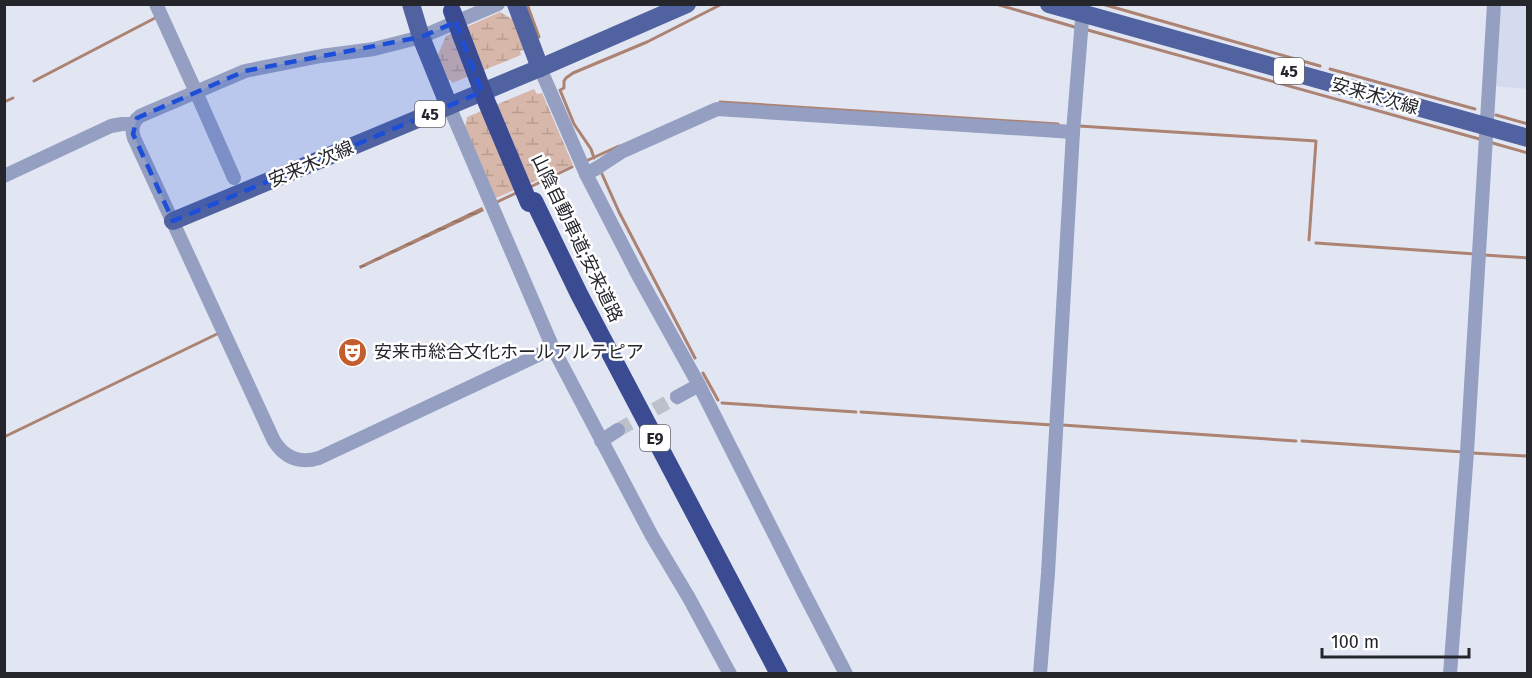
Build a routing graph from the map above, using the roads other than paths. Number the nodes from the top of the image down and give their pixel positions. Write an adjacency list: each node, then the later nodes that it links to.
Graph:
1 (156, 4): 12 (street)
2 (411, 4): 10 (main road, 45)
3 (498, 4): 10 (street)
4 (516, 4): 11 (main road)
5 (687, 4): 11 (main road, 安来木次線 / 45)
6 (1049, 4): 9 (main road, 安来木次線 / 45)
7 (1494, 4): 14 (street)
8 (454, 7): 21 (highway, 山陰自動車道;安来道路 / E9, bridge)
9 (1083, 9): 14 (main road, 安来木次線 / 45); 16 (street)
10 (421, 37): 12 (street); 13 (main road, 45)
11 (540, 68): 13 (main road, 安来木次線 / 45); 18 (street)
12 (196, 92): 15 (street); 20 (street)
13 (449, 106): 22 (main road, 安来木次線 / 45); 23 (street)
14 (1486, 127): 17 (main road, 安来木次線 / 45); 33 (street)
15 (134, 131): 19 (street); 22 (street)
16 (1073, 132): 18 (street); 32 (street)
17 (1527, 138)
18 (586, 174): 24 (street)
19 (4, 176)
20 (234, 178)
21 (532, 202): 29 (highway, 山陰自動車道;安来道路 / E9); 30 (highway, 山陰自動車道;安来道路 / E9)
22 (173, 222): 23 (street)
23 (553, 348): 27 (street)
24 (699, 385): 25 (street); 31 (street)
25 (677, 398)
26 (618, 430): 27 (street)
27 (601, 441): 28 (street)
28 (730, 674)
29 (772, 674)
30 (779, 674)
31 (846, 674)
32 (1040, 674)
33 (1450, 674)

